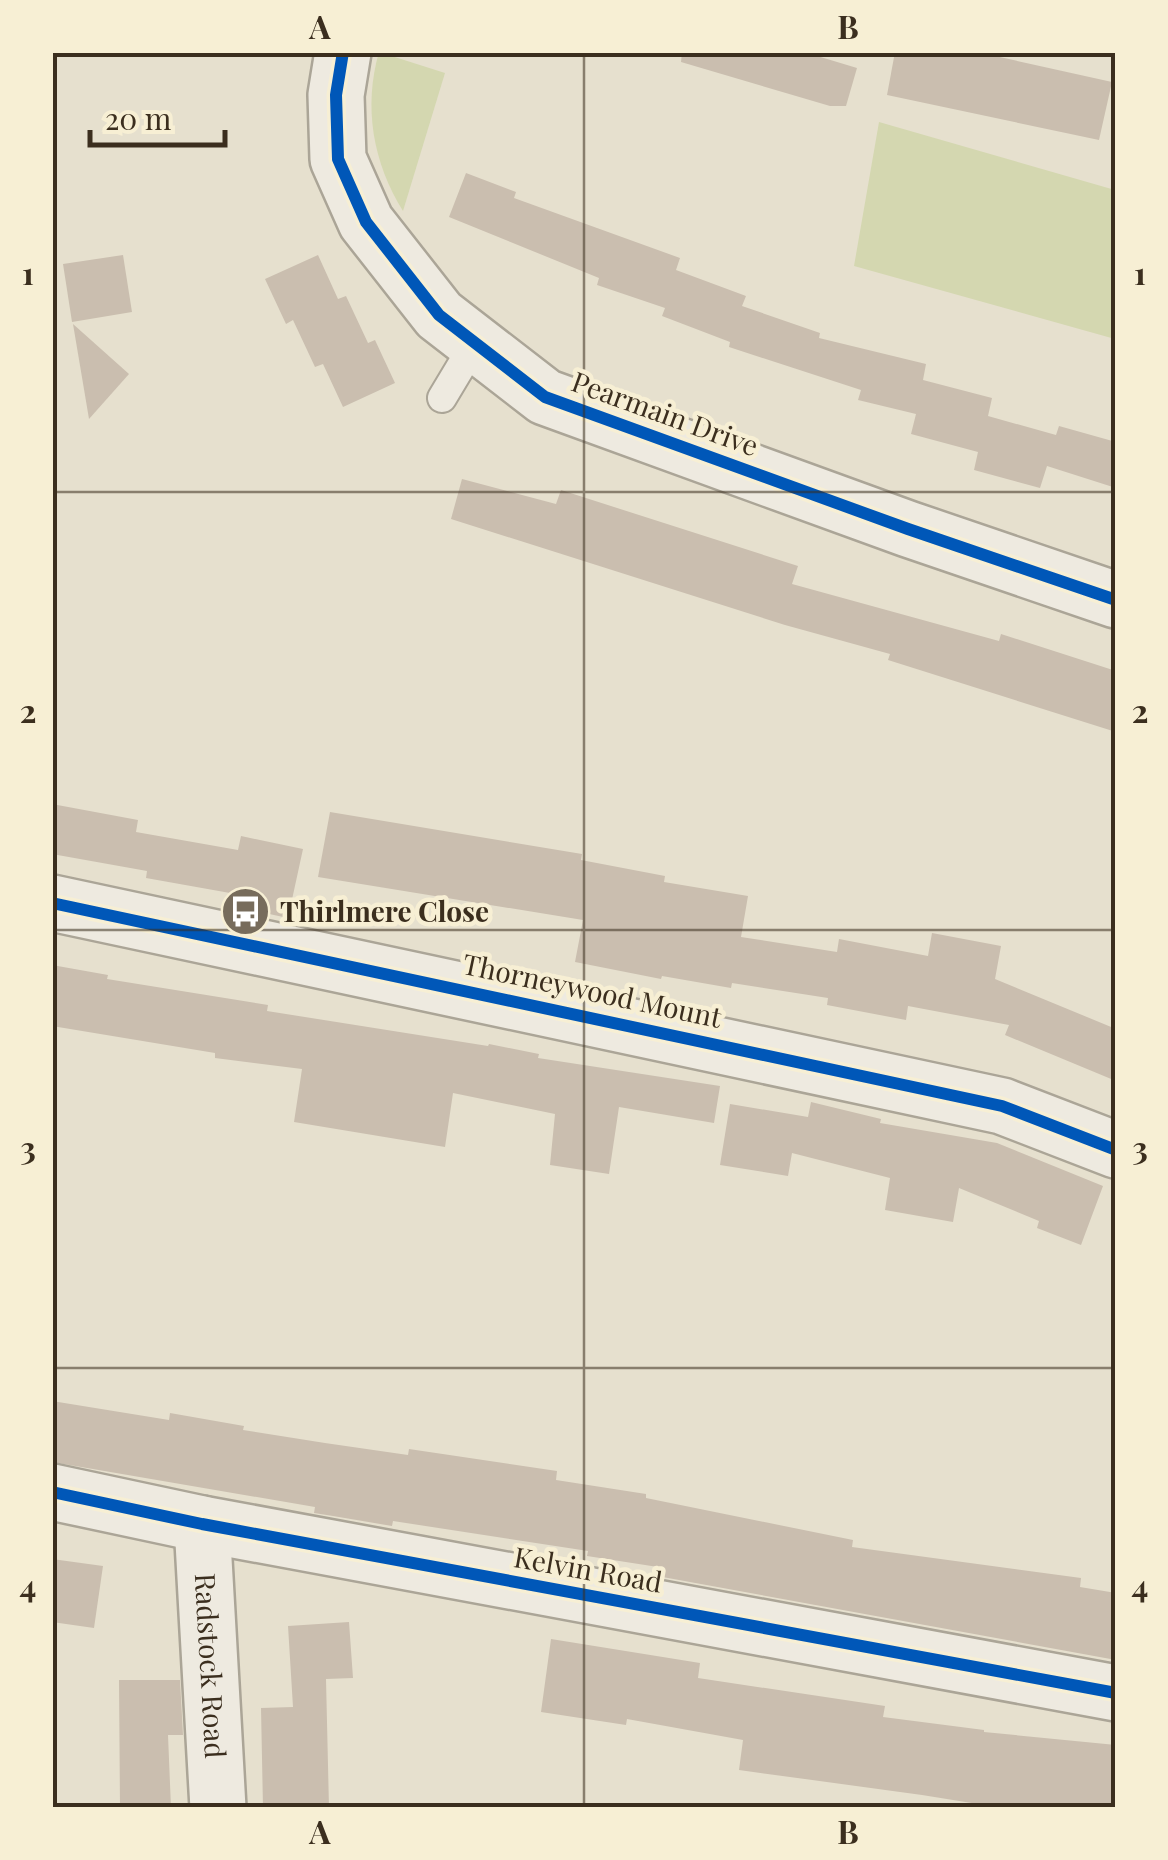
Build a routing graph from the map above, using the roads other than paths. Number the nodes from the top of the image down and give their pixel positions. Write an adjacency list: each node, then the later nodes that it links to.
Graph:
1 (344, 52): 2 (street, Pearmain Drive)
2 (476, 343): 3 (lane); 4 (street, Pearmain Drive)
3 (442, 398)
4 (1116, 600)
5 (52, 903): 6 (street, Thorneywood Mount)
6 (1116, 1150)
7 (52, 1492): 8 (street, Kelvin Road)
8 (202, 1524): 9 (street, Kelvin Road); 10 (street, Radstock Road)
9 (1116, 1692)
10 (218, 1808)

